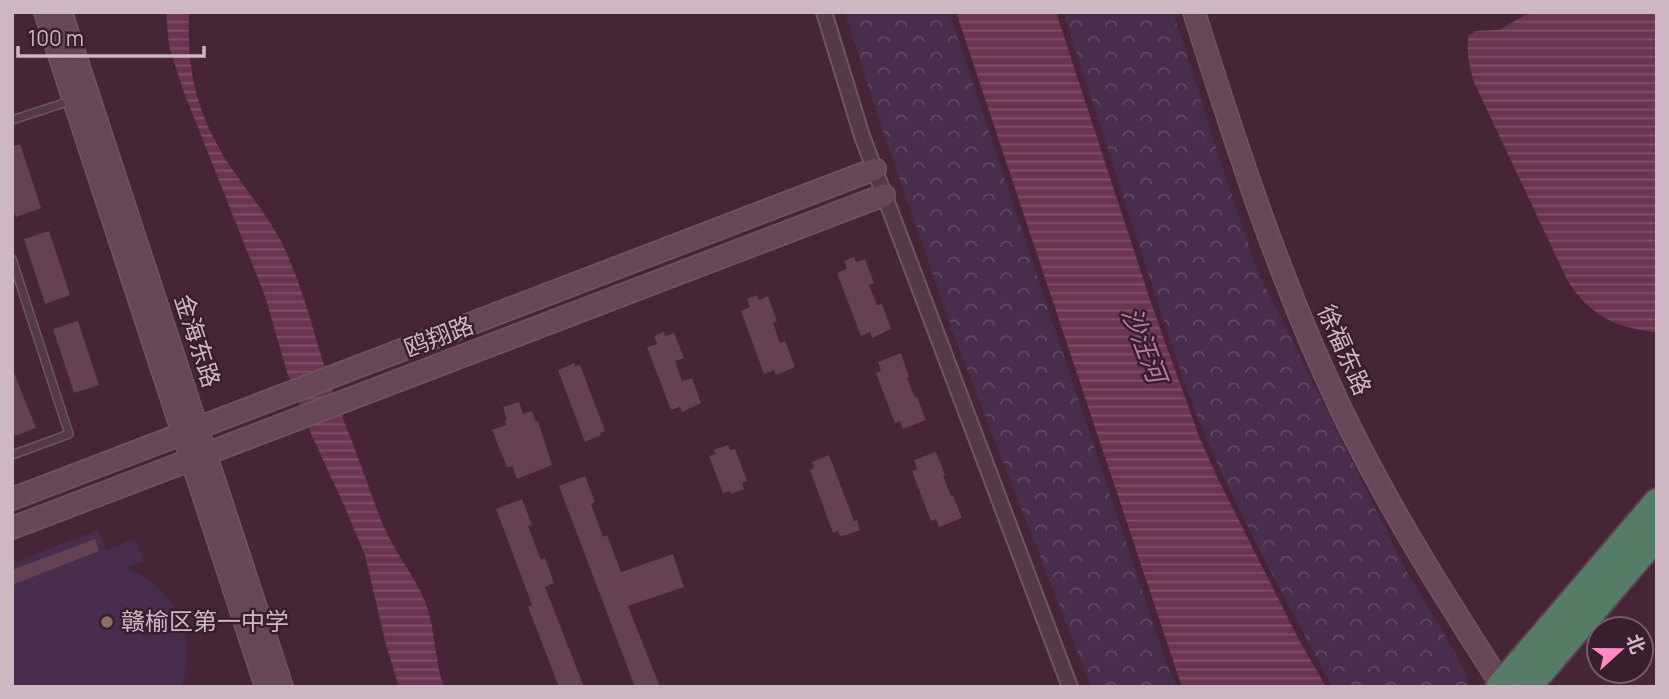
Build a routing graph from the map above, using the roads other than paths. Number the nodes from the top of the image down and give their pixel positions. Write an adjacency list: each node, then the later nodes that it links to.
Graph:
1 (45, 12): 6 (main road, 金海东路)
2 (61, 12): 11 (main road, 金海东路)
3 (824, 12): 8 (street)
4 (1194, 12): 18 (main road, 徐福东路)
5 (1209, 12): 18 (main road, 徐福东路)
6 (73, 99): 7 (lane); 11 (main road, 金海东路)
7 (12, 120)
8 (875, 169): 9 (street); 11 (main road, 鸥翔路)
9 (884, 195): 13 (main road, 鸥翔路); 21 (street)
10 (12, 260): 12 (lane)
11 (191, 431): 13 (main road, 金海东路); 14 (main road, 鸥翔路)
12 (12, 455)
13 (199, 457): 16 (main road, 鸥翔路); 19 (main road, 金海东路); 20 (main road, 金海东路)
14 (12, 499)
15 (1657, 502): 18 (highway)
16 (12, 528)
17 (1657, 536): 18 (highway)
18 (1510, 683)
19 (266, 687)
20 (282, 687)
21 (1070, 687)

